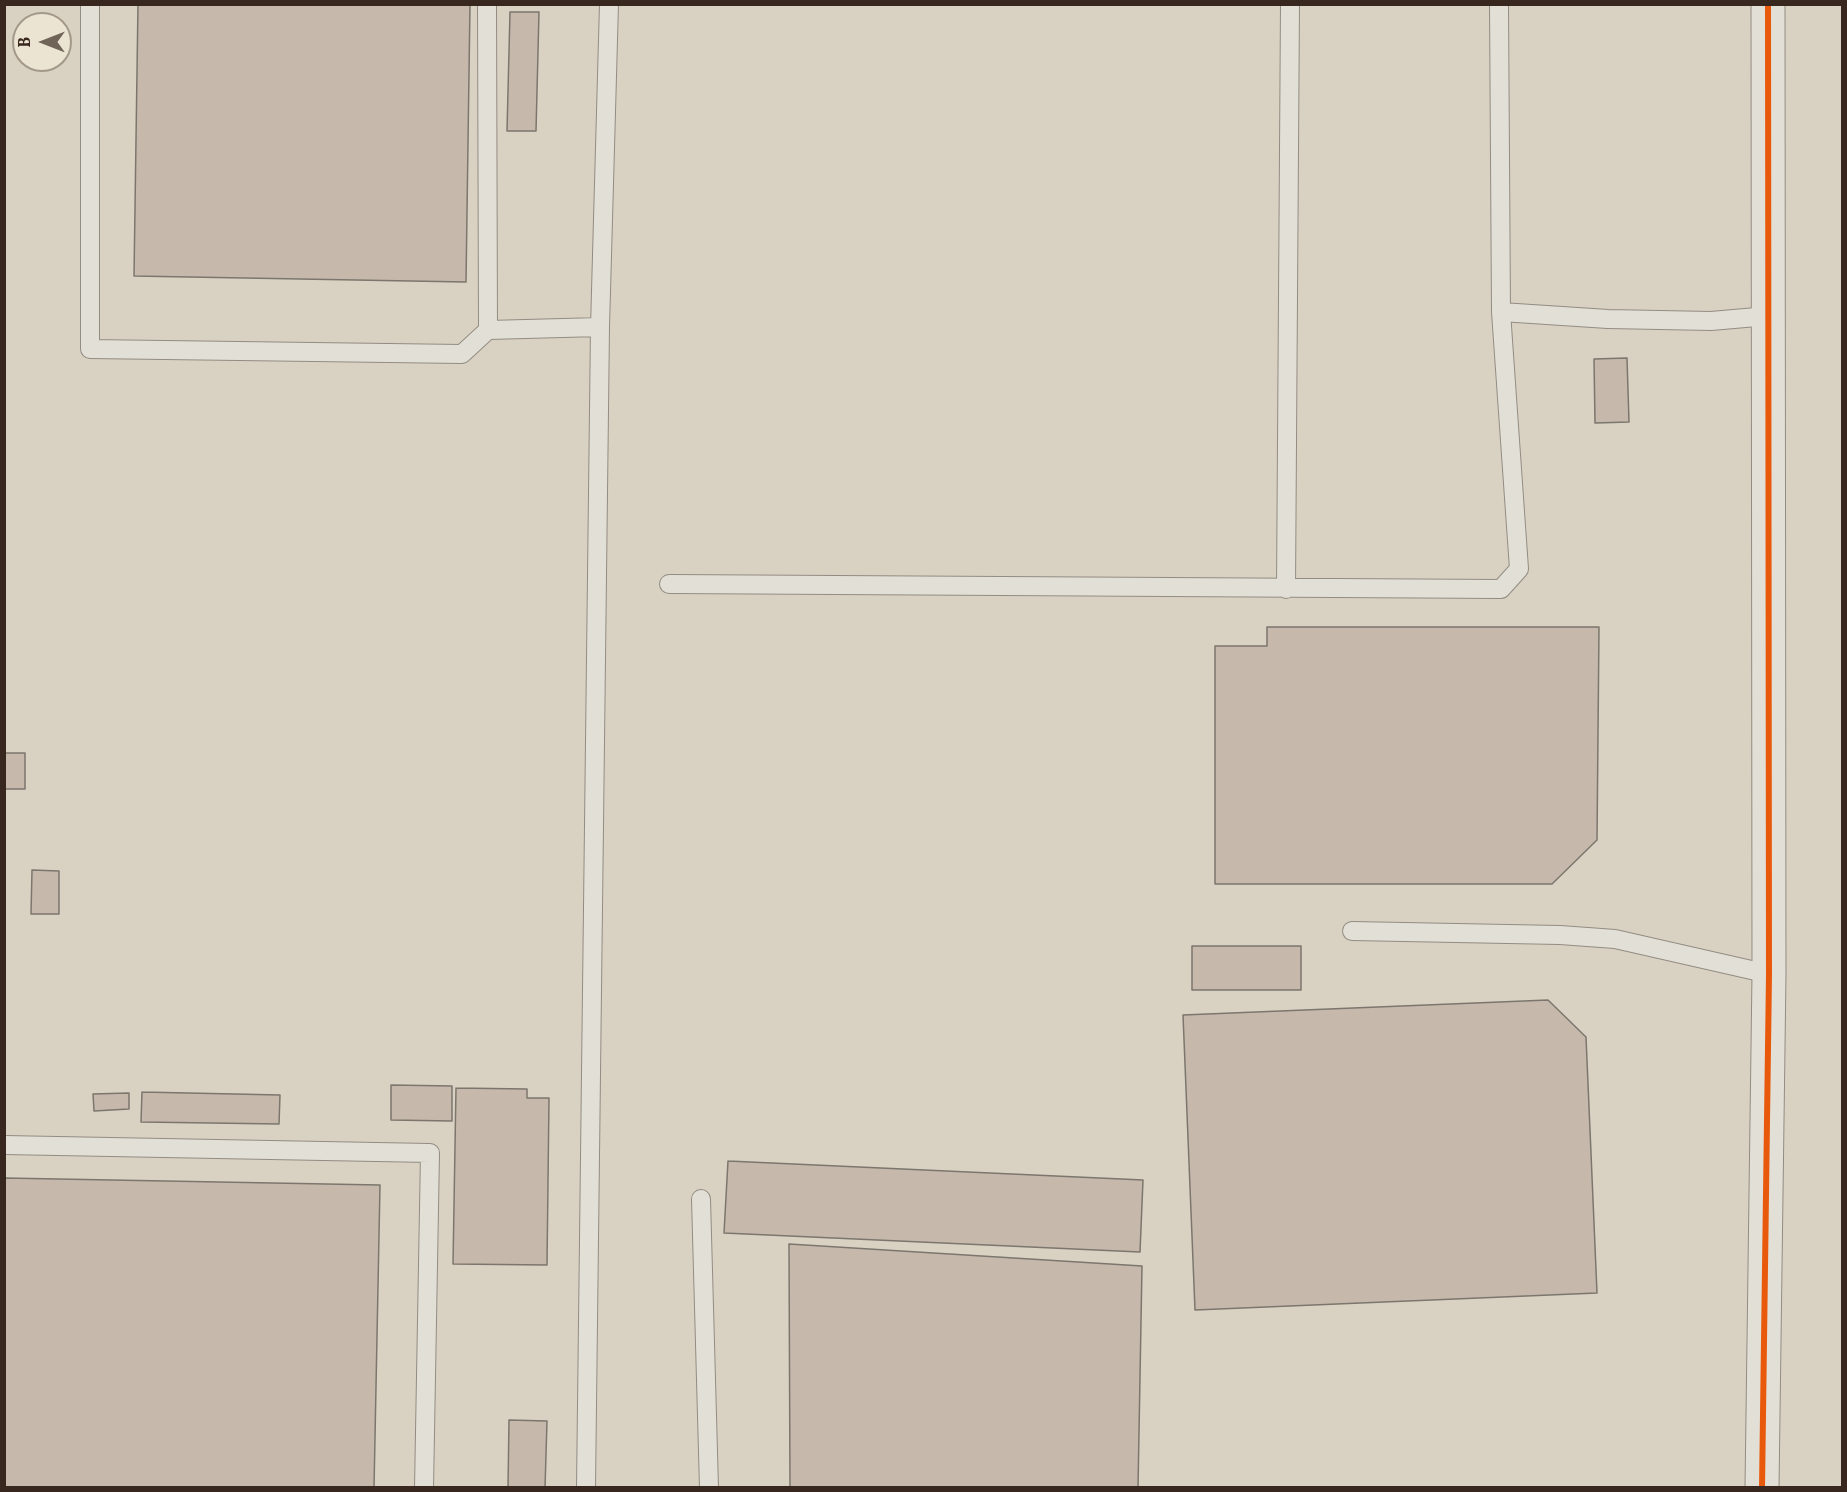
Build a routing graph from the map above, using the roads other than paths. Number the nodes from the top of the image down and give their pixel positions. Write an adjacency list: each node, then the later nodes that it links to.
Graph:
1 (90, 4): 10 (lane)
2 (487, 4): 10 (lane)
3 (609, 4): 9 (lane)
4 (1290, 4): 12 (lane)
5 (1498, 4): 7 (lane)
6 (1768, 4): 8 (street)
7 (1501, 312): 8 (lane); 12 (lane)
8 (1768, 316): 14 (street)
9 (600, 327): 10 (lane); 18 (lane)
10 (488, 330)
11 (669, 584): 12 (lane)
12 (1286, 589)
13 (1352, 931): 14 (lane)
14 (1769, 974): 20 (street)
15 (4, 1144): 17 (lane)
16 (701, 1199): 19 (lane)
17 (424, 1488)
18 (586, 1488)
19 (709, 1488)
20 (1762, 1488)

